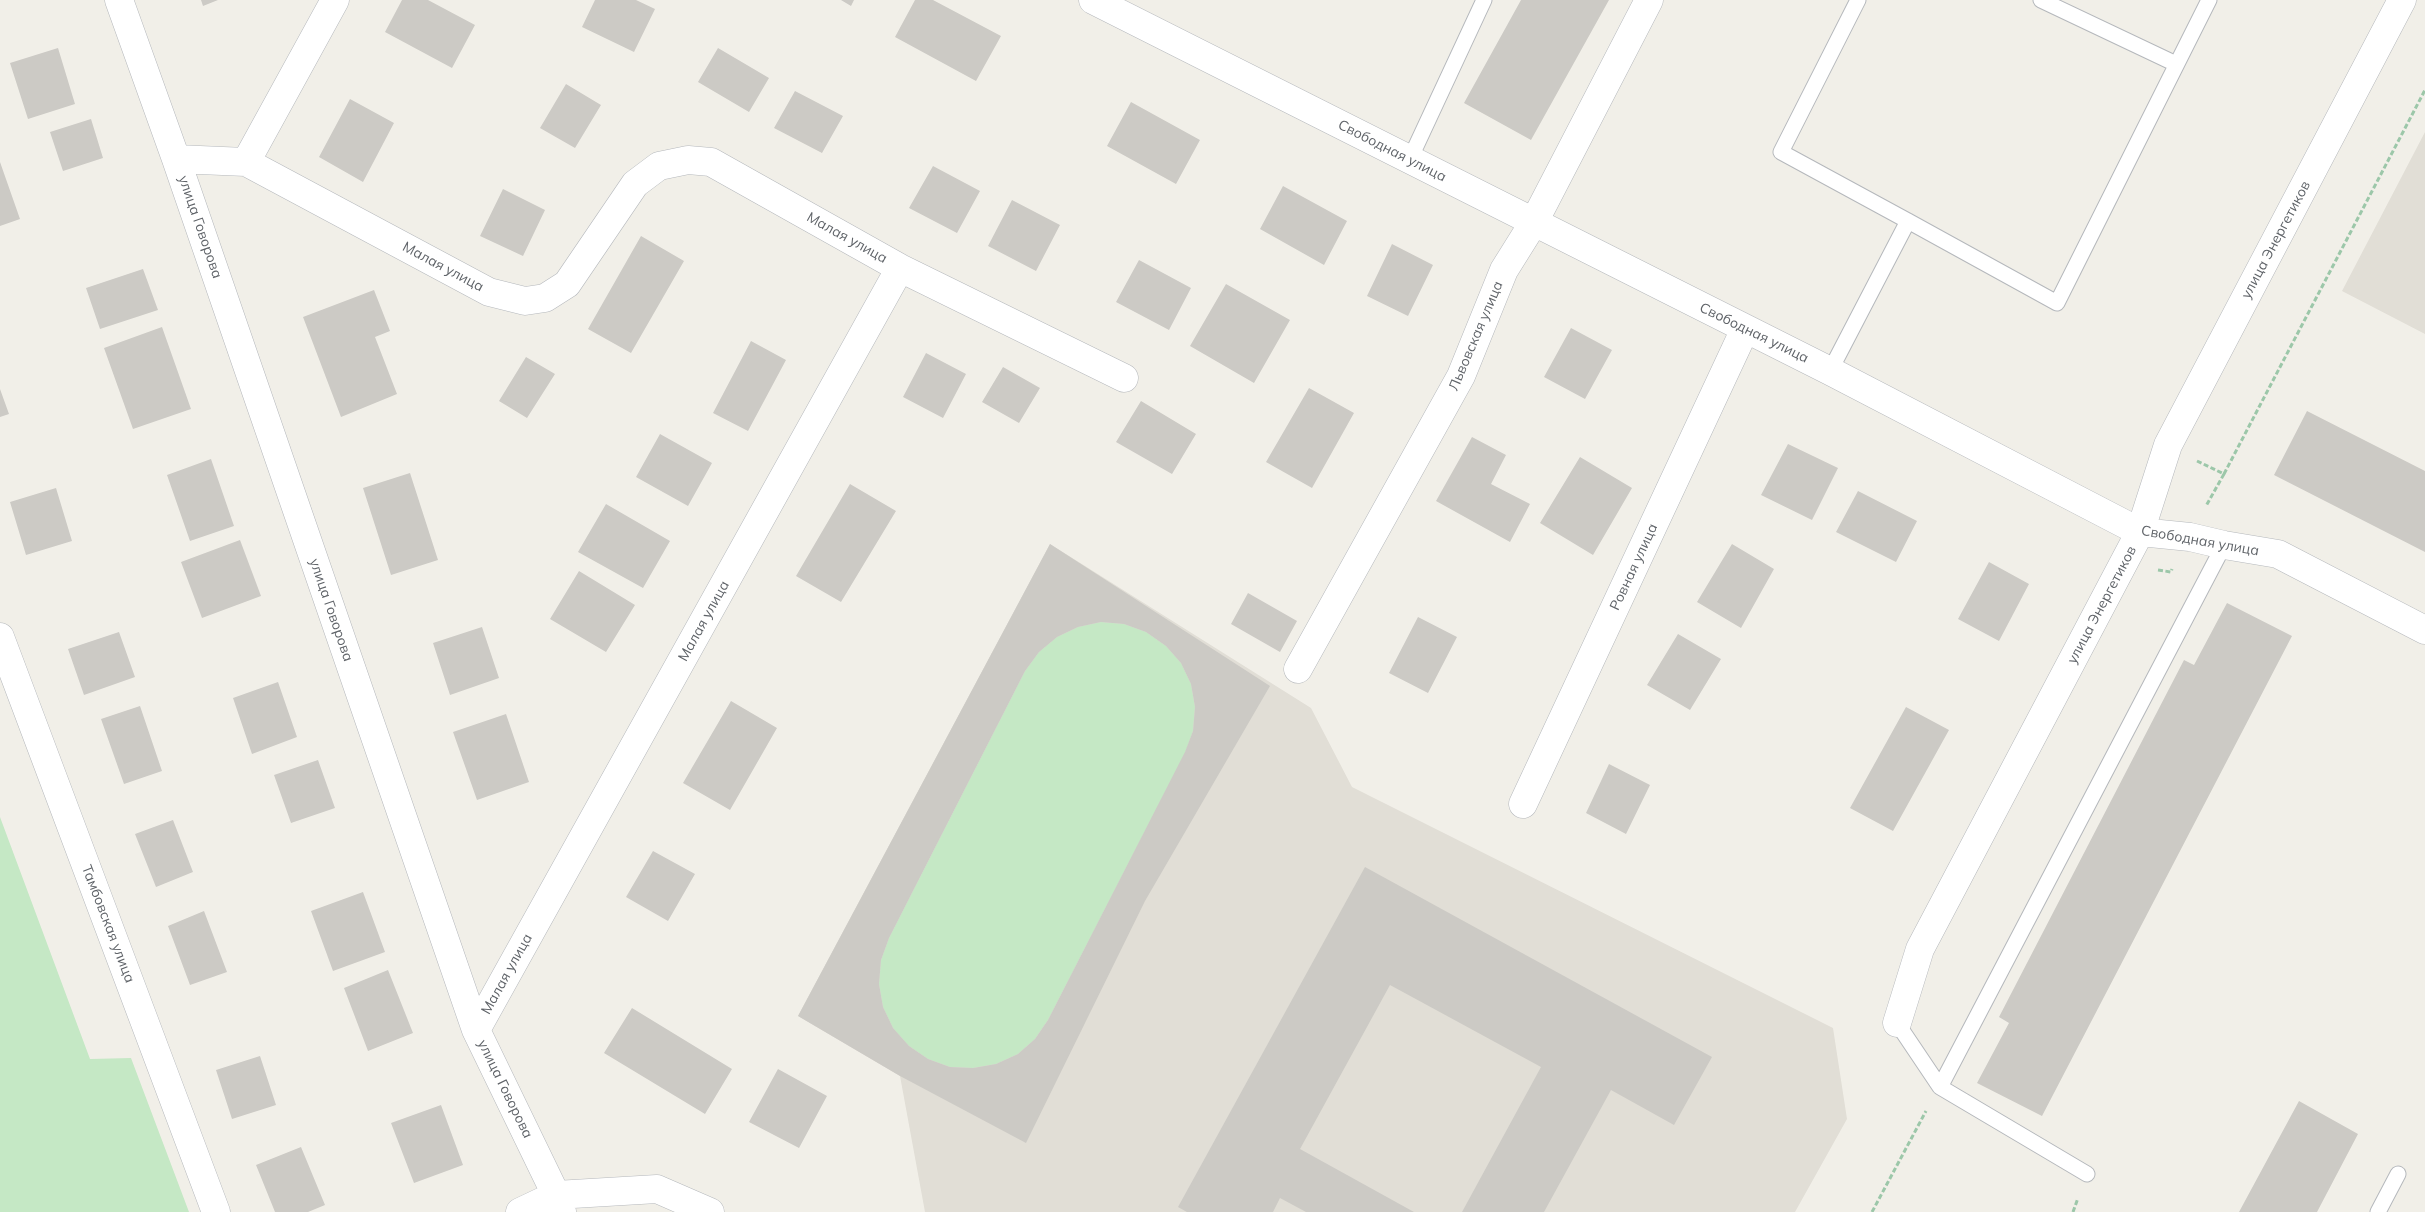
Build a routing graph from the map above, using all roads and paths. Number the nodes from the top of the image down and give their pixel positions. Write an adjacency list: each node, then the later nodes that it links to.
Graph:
1 (119, 0): 12 (street, улица Говорова)
2 (335, 0): 14 (street)
3 (1093, 0): 13 (street, Свободная улица)
4 (1484, 0): 13 (lane)
5 (1650, 0): 16 (street, Львовская улица)
6 (1858, 0): 15 (lane)
7 (2041, 0): 10 (lane)
8 (2209, 0): 10 (lane)
9 (2402, 0): 22 (street, улица Энергетиков)
10 (2176, 64): 15 (lane)
11 (2425, 90): 21 (path)
12 (176, 159): 14 (street); 29 (street, улица Говорова)
13 (1410, 159): 16 (street, Свободная улица)
14 (246, 162): 17 (street, Малая улица)
15 (1908, 221): 19 (lane)
16 (1534, 222): 18 (street, Свободная улица); 26 (street, Львовская улица)
17 (900, 268): 20 (street); 29 (street, Малая улица)
18 (1745, 329): 19 (street, Свободная улица); 27 (street, Ровная улица)
19 (1830, 371): 22 (street, Свободная улица)
20 (1124, 378)
21 (2224, 474)
22 (2140, 532): 23 (street, Свободная улица); 28 (street, улица Энергетиков)
23 (2224, 545): 24 (street, Свободная улица); 30 (lane)
24 (2425, 630)
25 (0, 637): 34 (street, Тамбовская улица)
26 (1298, 669)
27 (1524, 804)
28 (1897, 1023): 30 (lane)
29 (476, 1030): 33 (street, улица Говорова)
30 (1940, 1087): 31 (lane); 37 (path)
31 (2087, 1174)
32 (2398, 1174): 38 (lane)
33 (559, 1203): 35 (street); 36 (street)
34 (216, 1212)
35 (520, 1212)
36 (710, 1212)
37 (1872, 1212)
38 (2378, 1212)

